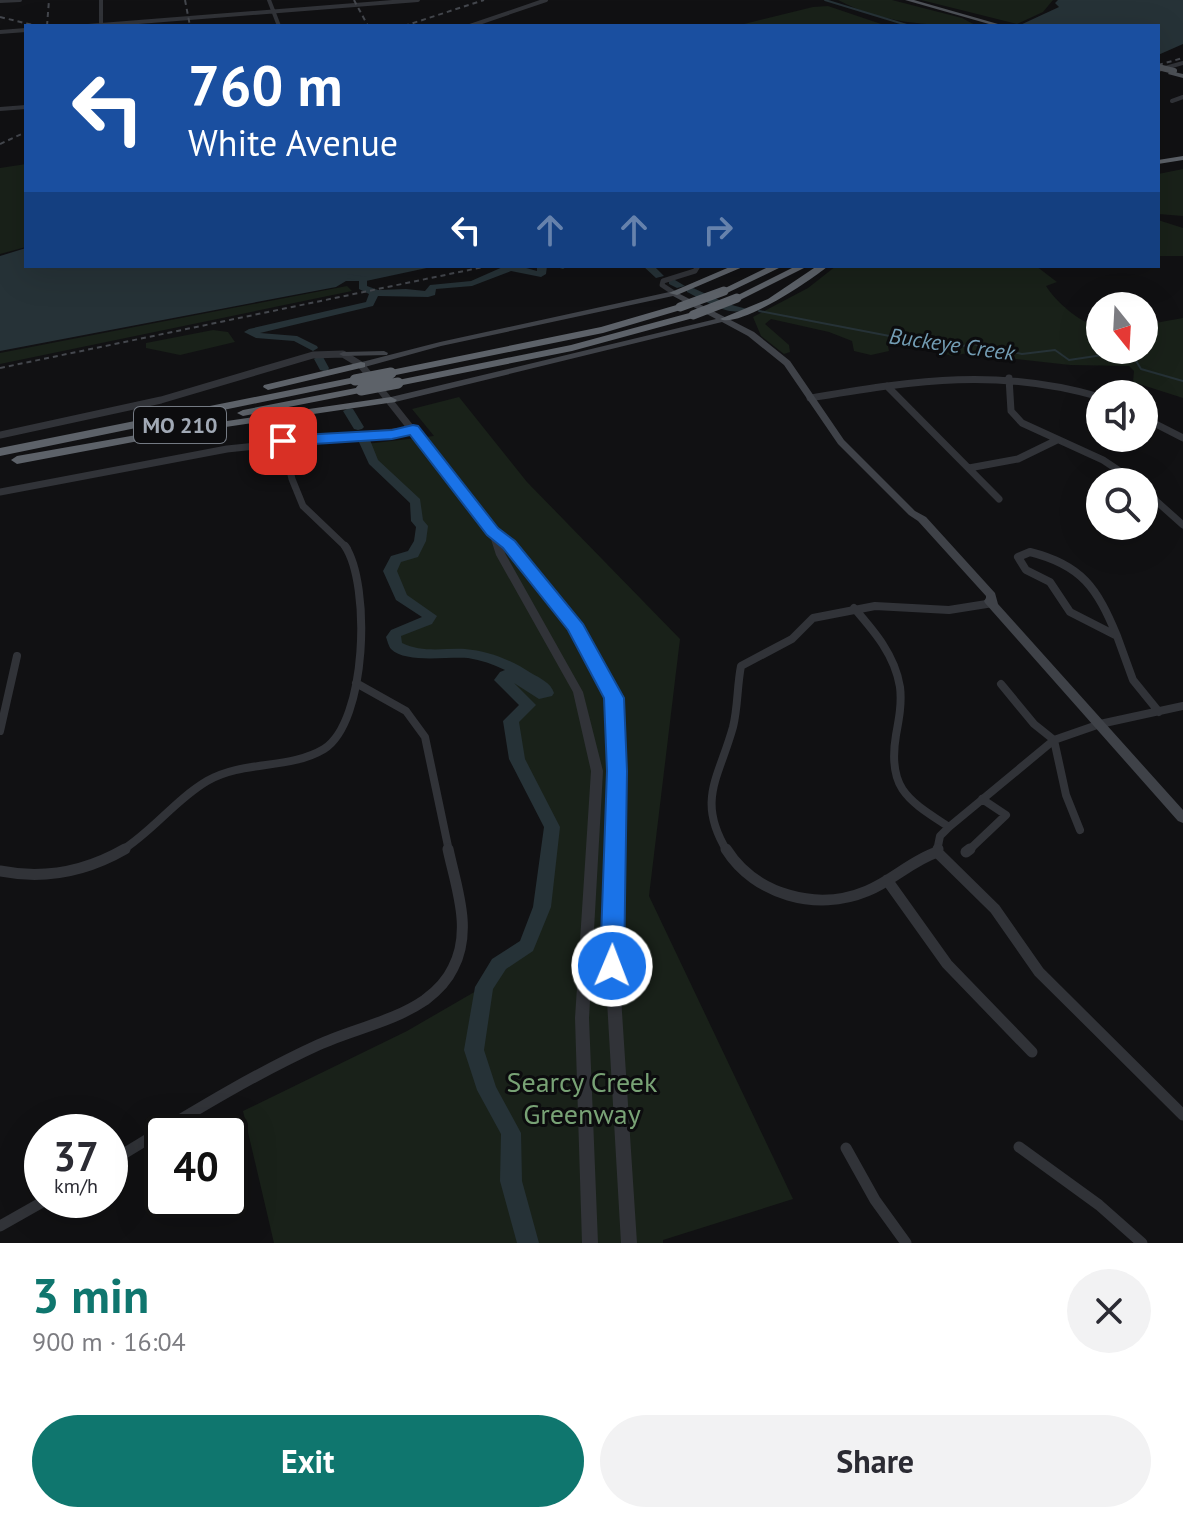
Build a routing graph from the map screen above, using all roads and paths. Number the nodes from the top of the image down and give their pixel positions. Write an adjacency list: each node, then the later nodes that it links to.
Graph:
1 (20, 0): 8 (street)
2 (101, 0): 10 (street)
3 (269, 0): 9 (street)
4 (418, 0): 9 (street)
5 (546, 0): 13 (street)
6 (908, 0): 14 (main road)
7 (914, 0): 15 (main road)
8 (0, 1)
9 (274, 13): 11 (street); 12 (street)
10 (101, 24)
11 (128, 24)
12 (278, 24)
13 (476, 24)
14 (995, 24)
15 (1002, 24)
16 (24, 30): 17 (street)
17 (0, 32)
18 (1183, 63): 19 (street)
19 (1160, 69)
20 (1160, 69): 21 (main road, bridge)
21 (1183, 75)
22 (1183, 97): 23 (street)
23 (1172, 101)
24 (24, 107): 25 (street)
25 (0, 109)
26 (1183, 158): 27 (highway)
27 (1160, 162)
28 (1183, 166): 29 (highway)
29 (1160, 170)
30 (696, 268): 35 (street)
31 (736, 268): 35 (highway)
32 (774, 268): 35 (highway, MO 210, bridge)
33 (799, 268): 41 (highway, MO 210, bridge)
34 (820, 268): 36 (highway)
35 (681, 296): 36 (main road); 37 (main road); 41 (highway, MO 210)
36 (725, 319): 46 (main road); 48 (main road)
37 (425, 347): 38 (main road); 39 (main road)
38 (346, 355): 39 (street); 40 (highway); 53 (street)
39 (361, 365): 40 (highway); 47 (street)
40 (342, 369): 51 (highway)
41 (394, 378): 43 (highway, MO 210, bridge)
42 (1009, 378): 44 (street); 45 (street); 55 (street)
43 (358, 385): 51 (highway, MO 210); 58 (highway, MO 210)
44 (887, 386): 48 (street); 60 (street)
45 (1086, 393)
46 (410, 395): 47 (main road); 49 (main road)
47 (389, 397): 49 (street); 58 (highway)
48 (810, 398): 67 (main road)
49 (400, 411): 52 (street)
50 (1158, 425): 54 (street)
51 (100, 429): 57 (highway, MO 210)
52 (413, 430): 56 (street); 66 (street)
53 (0, 435)
54 (1183, 438)
55 (1057, 440): 60 (street); 61 (street)
56 (283, 441): 62 (street); 71 (street)
57 (0, 452)
58 (17, 460): 59 (highway, MO 210)
59 (0, 464)
60 (969, 468): 63 (street)
61 (1115, 468)
62 (0, 492)
63 (999, 499)
64 (1158, 503): 65 (street)
65 (1183, 525)
66 (493, 532): 93 (street); 94 (street)
67 (993, 603): 68 (street); 75 (main road)
68 (854, 608): 80 (street); 85 (street)
69 (1117, 636): 69 (street); 74 (street)
70 (17, 656): 76 (street)
71 (356, 683): 84 (street); 90 (street)
72 (1001, 684): 77 (street)
73 (1183, 706): 74 (street)
74 (1159, 712): 75 (street)
75 (1100, 724): 77 (street); 79 (main road)
76 (0, 731)
77 (1054, 740): 78 (street); 81 (street)
78 (982, 799): 80 (street); 83 (street)
79 (1183, 818)
80 (949, 827): 82 (street)
81 (1080, 830)
82 (937, 852): 85 (street); 87 (street)
83 (966, 852)
84 (0, 871)
85 (887, 880): 86 (street)
86 (1032, 1052)
87 (1183, 1115)
88 (1019, 1147): 96 (street)
89 (846, 1148): 95 (street)
90 (128, 1152)
91 (24, 1212): 92 (street)
92 (0, 1226)
93 (590, 1243)
94 (629, 1243)
95 (906, 1243)
96 (1142, 1243)

